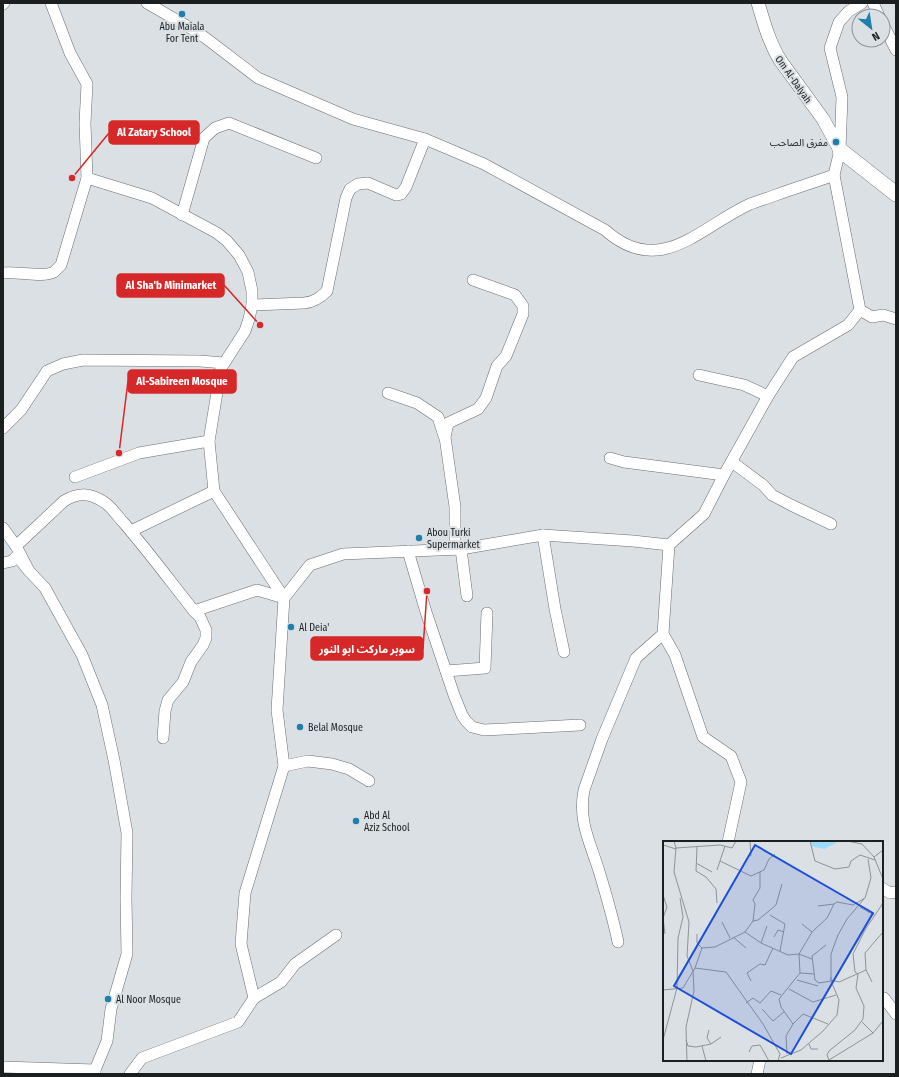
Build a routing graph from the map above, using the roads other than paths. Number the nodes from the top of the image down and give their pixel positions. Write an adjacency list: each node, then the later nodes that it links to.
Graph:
1 (50, 3): 11 (street)
2 (147, 3): 7 (street)
3 (758, 3): 8 (street, Om Al-Dalyah)
4 (862, 3): 8 (street)
5 (891, 40): 6 (street)
6 (896, 50)
7 (425, 139): 10 (street); 16 (street)
8 (840, 150): 10 (street); 12 (main road)
9 (316, 158): 13 (street)
10 (834, 175): 17 (street)
11 (87, 178): 13 (street); 14 (street)
12 (896, 194)
13 (182, 215): 16 (street)
14 (3, 272)
15 (473, 280): 24 (street)
16 (252, 305): 19 (street)
17 (860, 310): 18 (street); 22 (street)
18 (896, 319)
19 (224, 363): 23 (street); 25 (street)
20 (699, 375): 22 (street)
21 (388, 393): 24 (street)
22 (768, 396): 27 (street)
23 (3, 428)
24 (445, 437): 37 (street)
25 (210, 441): 29 (street); 30 (street)
26 (610, 458): 28 (street)
27 (732, 462): 28 (street); 31 (street)
28 (724, 475): 35 (street)
29 (75, 477)
30 (214, 491): 33 (street); 42 (street)
31 (831, 524)
32 (3, 528): 36 (street)
33 (131, 531): 36 (street); 43 (street)
34 (543, 535): 35 (street); 37 (street); 46 (street)
35 (669, 545): 45 (street)
36 (16, 546): 40 (street)
37 (458, 549): 38 (street); 41 (street)
38 (408, 551): 42 (street); 47 (street)
39 (3, 563): 40 (street)
40 (30, 571): 62 (street)
41 (467, 596)
42 (284, 598): 43 (street); 50 (street)
43 (194, 612): 49 (street)
44 (487, 613): 47 (street)
45 (663, 634): 52 (street); 56 (street)
46 (564, 652)
47 (446, 671): 48 (street)
48 (580, 725)
49 (163, 738)
50 (284, 766): 51 (street); 57 (street)
51 (369, 782)
52 (728, 841)
53 (883, 889): 54 (street)
54 (896, 892)
55 (336, 935): 57 (street)
56 (618, 942)
57 (254, 998): 63 (street)
58 (884, 998): 59 (street)
59 (896, 1014)
60 (760, 1061): 64 (street)
61 (3, 1068): 62 (street)
62 (95, 1072)
63 (130, 1074)
64 (757, 1074)

